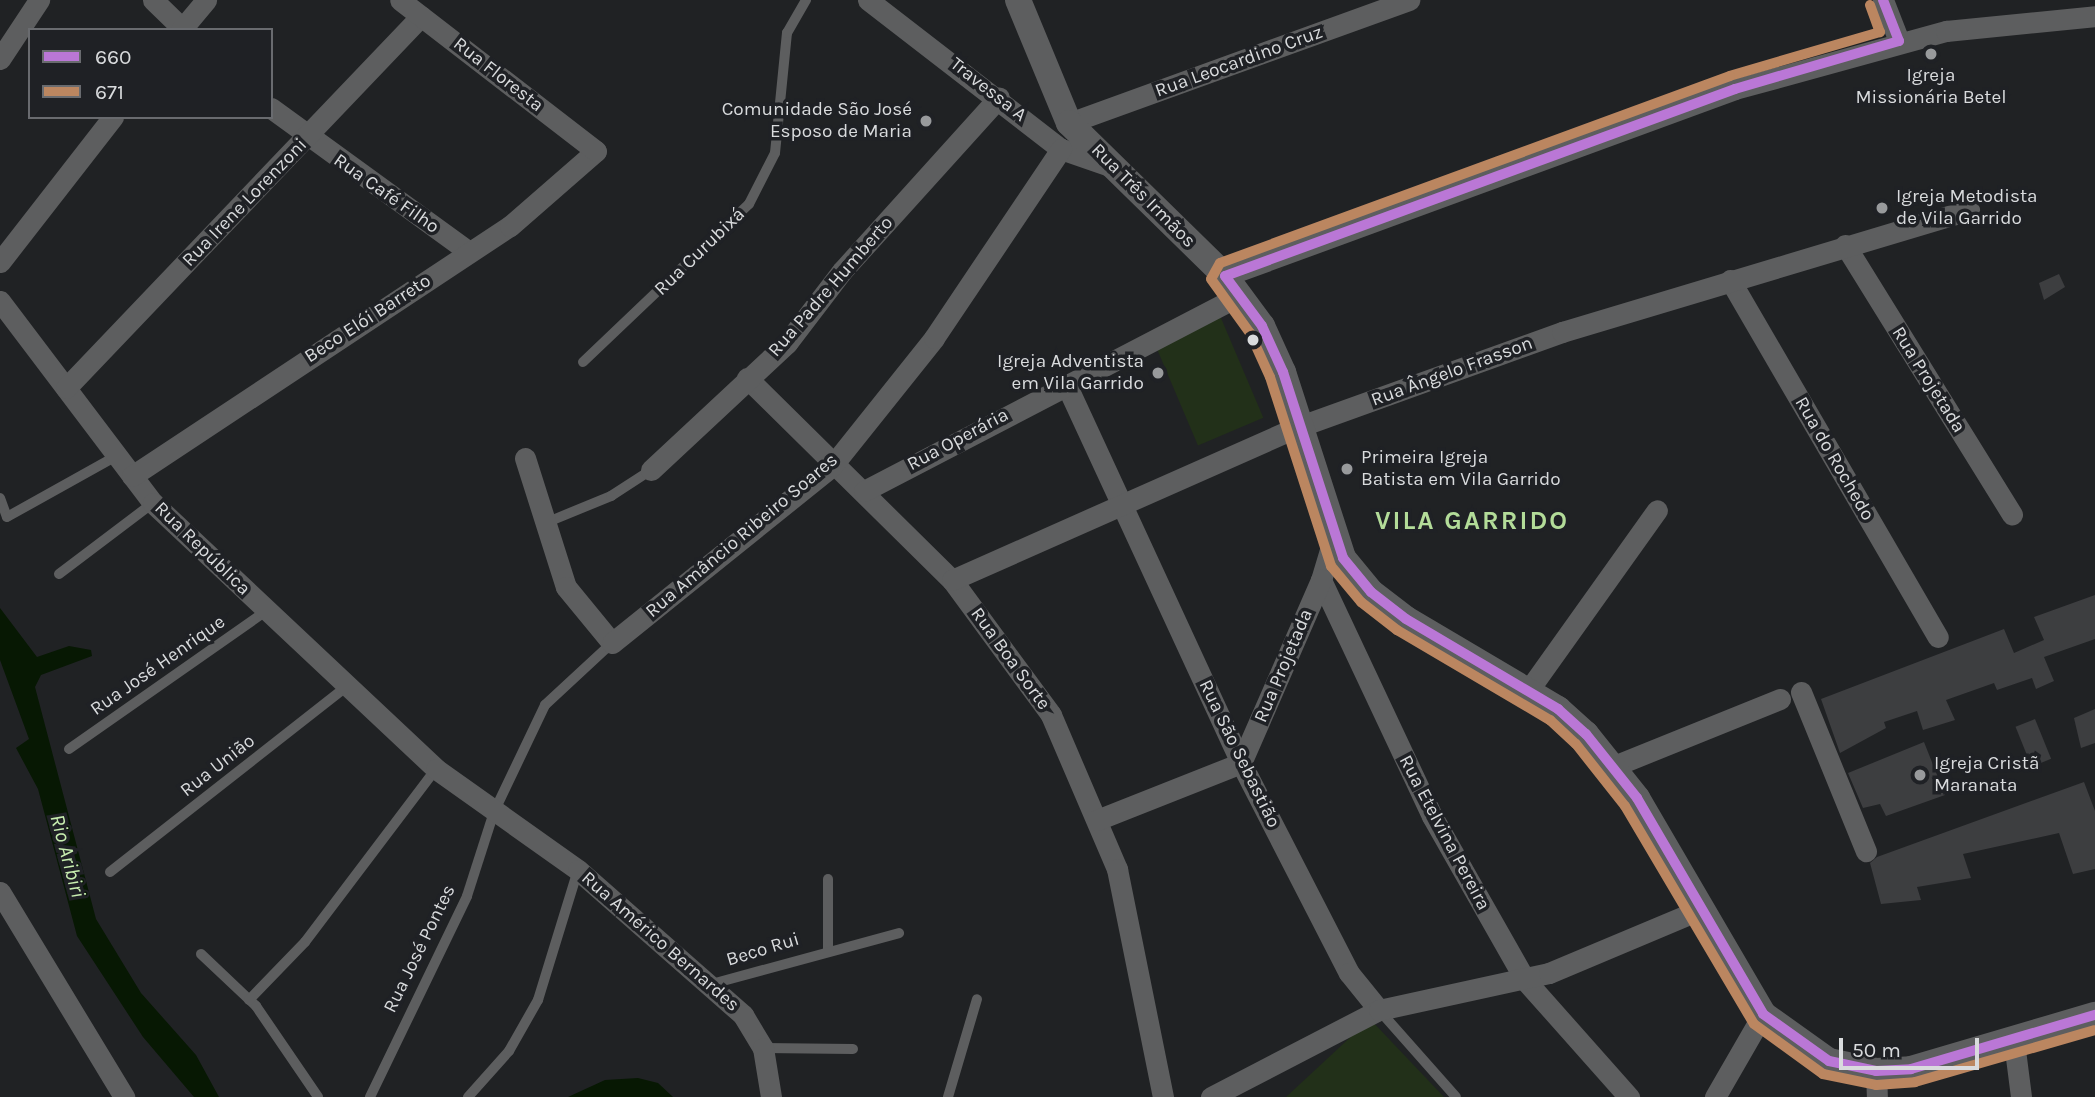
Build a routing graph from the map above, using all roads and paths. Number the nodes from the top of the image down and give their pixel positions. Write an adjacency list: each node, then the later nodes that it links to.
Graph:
1 (39, 0): 15 (street)
2 (153, 0): 12 (street)
3 (206, 0): 13 (street)
4 (400, 0): 10 (street, Rua Floresta)
5 (806, 0): 31 (lane, Rua Curubixá)
6 (868, 0): 16 (street, Travessa A)
7 (1018, 0): 19 (street, Rua Três Irmãos)
8 (1409, 0): 19 (street, Rua Leocardino Cruz)
9 (1883, 0): 14 (street)
10 (421, 16): 20 (street, Rua Irene Lorenzoni); 22 (street, Rua Floresta)
11 (2095, 16): 14 (street, Rua Operária)
12 (181, 28)
13 (183, 28)
14 (1899, 41): 29 (street, Rua Operária)
15 (0, 59)
16 (999, 97): 21 (street, Travessa A); 32 (street, Rua Padre Humberto)
17 (273, 110): 20 (street, Rua Café Filho)
18 (111, 119): 27 (street)
19 (1069, 123): 23 (street, Rua Três Irmãos)
20 (306, 139): 26 (street, Rua Café Filho); 34 (street, Rua Irene Lorenzoni)
21 (1061, 149): 23 (street, Travessa A); 38 (street, Rua Amâncio Ribeiro Soares)
22 (596, 151): 26 (street, Beco Elói Barreto)
23 (1113, 167): 29 (street, Rua Três Irmãos)
24 (1969, 210): 25 (street, Rua Ângelo Frasson)
25 (1845, 245): 28 (street, Rua Ângelo Frasson); 46 (street, Rua Projetada)
26 (469, 252): 40 (street, Beco Elói Barreto)
27 (0, 262)
28 (1730, 280): 35 (street, Rua Ângelo Frasson); 53 (street, Rua do Rochedo)
29 (1232, 286): 33 (street, Rua Operária); 35 (street, Rua Três Irmãos)
30 (0, 301): 34 (street, Rua República)
31 (583, 362)
32 (747, 378): 38 (street, Rua Boa Sorte); 39 (street, Rua Padre Humberto)
33 (1066, 384): 41 (street, Rua Operária); 44 (street, Rua São Sebastião)
34 (66, 388): 36 (street, Rua República)
35 (1298, 427): 44 (street, Rua Ângelo Frasson); 48 (street, Rua Três Irmãos)
36 (116, 456): 40 (street, Rua República); 42 (lane)
37 (526, 458): 47 (street)
38 (832, 466): 41 (street, Rua Boa Sorte); 54 (street, Rua Amâncio Ribeiro Soares)
39 (651, 470): 47 (lane, Rua Padre Humberto)
40 (132, 476): 43 (street, Rua República)
41 (864, 491): 50 (street, Rua Boa Sorte)
42 (0, 498)
43 (153, 503): 49 (lane); 52 (street, Rua República)
44 (1123, 505): 50 (street, Rua Ângelo Frasson); 60 (street, Rua São Sebastião)
45 (1657, 510): 56 (street)
46 (2012, 514)
47 (542, 524): 54 (street)
48 (1333, 540): 51 (street); 56 (street, Rua Três Irmãos)
49 (59, 574)
50 (952, 580): 64 (street, Rua Boa Sorte)
51 (1321, 580): 60 (street, Rua Projetada); 75 (street, Rua Etelvina Pereira)
52 (266, 611): 55 (street, Rua República); 59 (lane, Rua José Henrique)
53 (1938, 637)
54 (612, 643): 63 (lane, Rua Amâncio Ribeiro Soares)
55 (347, 686): 62 (street, Rua República); 67 (lane, Rua União)
56 (1528, 691): 61 (street, Rua Três Irmãos)
57 (1801, 692): 65 (street)
58 (1780, 699): 61 (street)
59 (69, 749)
60 (1241, 763): 64 (street); 79 (street, Rua São Sebastião)
61 (1614, 766): 70 (street, Rua Três Irmãos)
62 (436, 769): 63 (street, Rua Américo Bernardes); 78 (lane)
63 (494, 812): 66 (street, Rua Américo Bernardes); 89 (lane, Rua José Pontes)
64 (1097, 820): 93 (street, Rua Boa Sorte)
65 (1866, 851)
66 (578, 870): 76 (street, Rua Américo Bernardes); 90 (lane)
67 (110, 872)
68 (828, 879): 73 (lane, Beco Rui)
69 (0, 891): 71 (street)
70 (1699, 910): 75 (street); 80 (street, Rua Três Irmãos)
71 (9, 929): 87 (street)
72 (899, 933): 73 (lane, Beco Rui)
73 (828, 949): 76 (lane, Beco Rui)
74 (201, 954): 78 (lane)
75 (1525, 980): 79 (street); 95 (street, Rua Etelvina Pereira)
76 (708, 985): 83 (street, Rua Américo Bernardes)
77 (977, 999): 92 (lane)
78 (249, 1000): 88 (lane)
79 (1379, 1010): 86 (street); 94 (lane, Rua São Sebastião)
80 (1763, 1014): 85 (street, Rua Três Irmãos); 96 (street)
81 (2095, 1015): 82 (street, Rua Três Irmãos)
82 (2014, 1042): 85 (street, Rua Três Irmãos); 97 (street)
83 (763, 1048): 84 (lane); 91 (street, Rua Américo Bernardes)
84 (853, 1049)
85 (1877, 1084)
86 (1220, 1095)
87 (124, 1097)
88 (318, 1097)
89 (370, 1097)
90 (468, 1097)
91 (771, 1097)
92 (948, 1097)
93 (1163, 1097)
94 (1456, 1097)
95 (1629, 1097)
96 (1715, 1097)
97 (2021, 1097)

